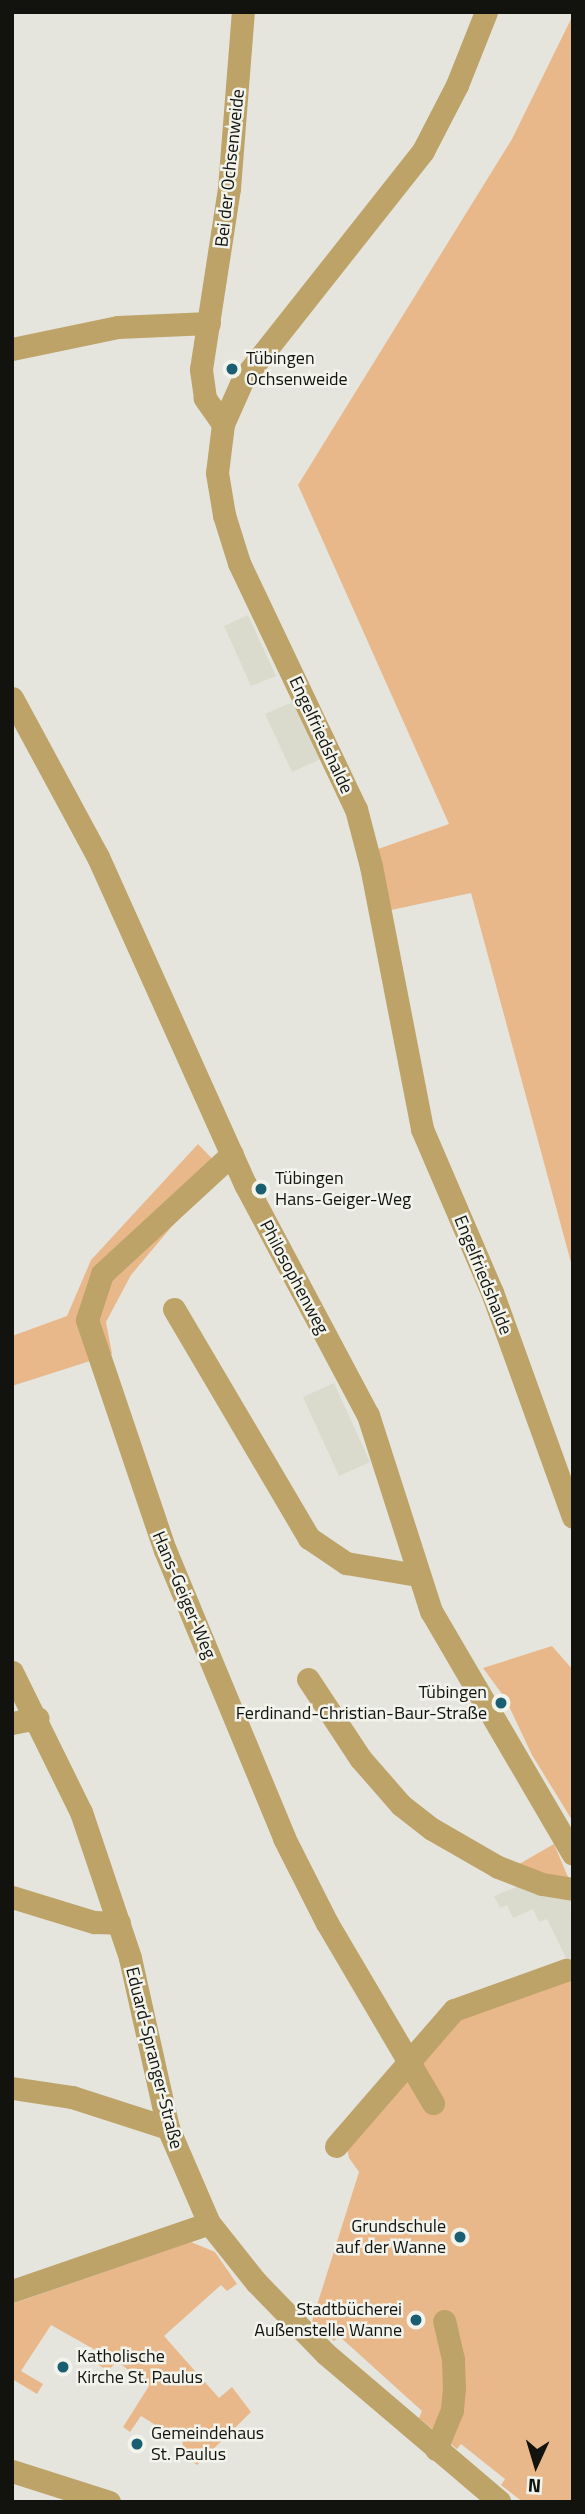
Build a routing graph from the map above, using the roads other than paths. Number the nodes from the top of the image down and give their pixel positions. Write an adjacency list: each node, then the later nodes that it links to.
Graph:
1 (243, 12): 3 (street, Bei der Ochsenweide)
2 (486, 12): 5 (street, Engelfriedshalde)
3 (209, 323): 4 (street); 5 (street, Bei der Ochsenweide)
4 (12, 349)
5 (223, 424): 9 (street, Engelfriedshalde)
6 (12, 698): 7 (street, Philosophenweg)
7 (232, 1154): 10 (street, Philosophenweg); 20 (street, Hans-Geiger-Weg)
8 (174, 1309): 10 (street)
9 (573, 1517)
10 (418, 1575): 15 (street, Philosophenweg)
11 (12, 1672): 13 (street, Eduard-Spranger-Straße)
12 (308, 1679): 16 (street)
13 (37, 1718): 14 (street); 18 (street, Eduard-Spranger-Straße)
14 (12, 1723)
15 (573, 1854)
16 (573, 1889)
17 (12, 1897): 18 (street)
18 (119, 1923): 23 (street, Eduard-Spranger-Straße)
19 (566, 1970): 20 (street)
20 (407, 2061): 22 (street, Hans-Geiger-Weg); 24 (street)
21 (12, 2088): 23 (street)
22 (433, 2103)
23 (169, 2128): 25 (street, Eduard-Spranger-Straße)
24 (336, 2146)
25 (209, 2223): 26 (street); 28 (street, Eduard-Spranger-Straße)
26 (12, 2291)
27 (444, 2321): 28 (street)
28 (436, 2449): 31 (street, Eduard-Spranger-Straße)
29 (12, 2470): 30 (street)
30 (109, 2502)
31 (499, 2502)

